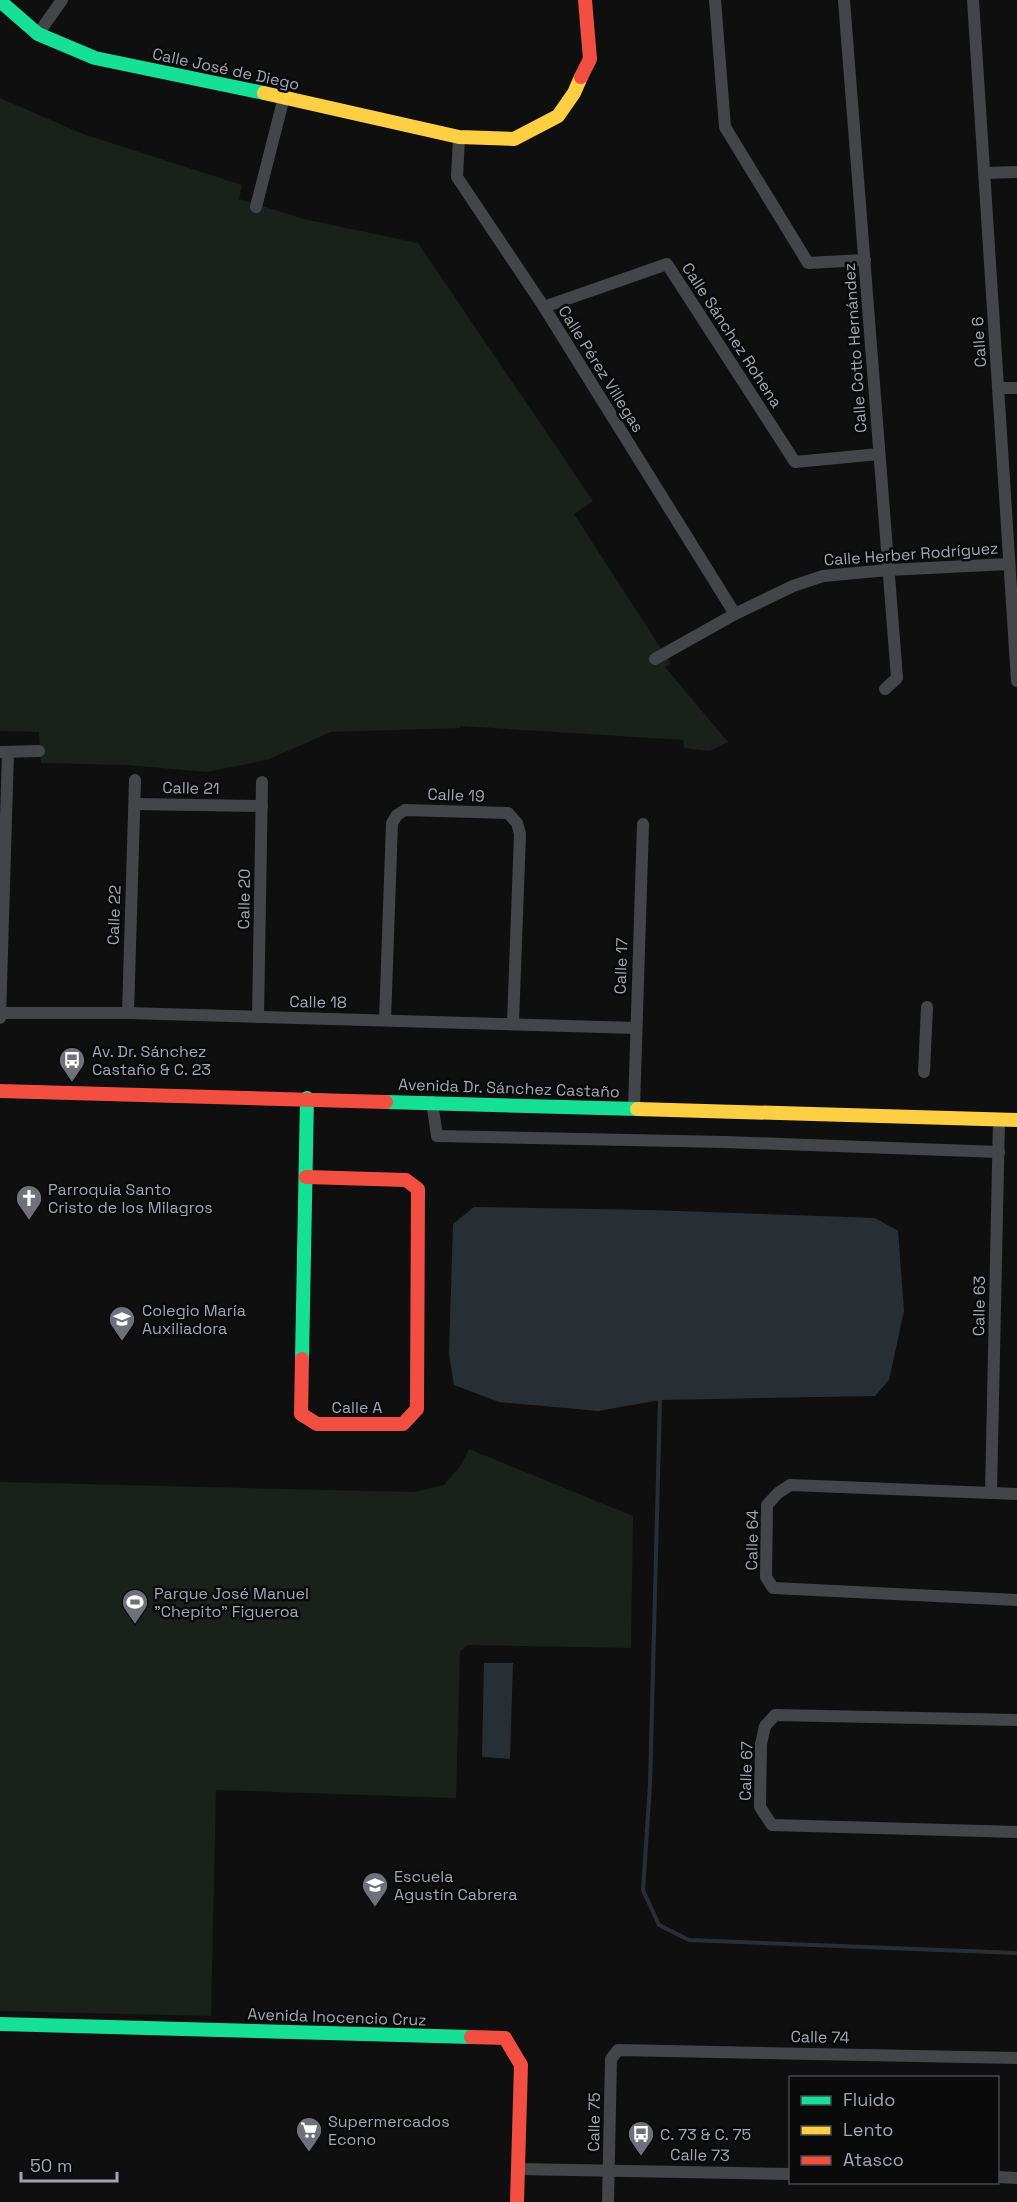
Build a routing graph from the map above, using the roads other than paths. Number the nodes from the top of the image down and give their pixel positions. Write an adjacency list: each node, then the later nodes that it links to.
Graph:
1 (62, 0): 7 (street)
2 (585, 0): 9 (street, Calle José de Diego)
3 (716, 0): 13 (street)
4 (844, 0): 13 (street, Calle Cotto Hernández)
5 (973, 0): 11 (street, Calle 6)
6 (0, 1): 7 (street, Calle José de Diego)
7 (38, 34): 8 (street, Calle José de Diego)
8 (284, 97): 9 (street, Calle José de Diego); 12 (street)
9 (459, 137): 14 (street, Calle Pérez Villegas)
10 (1017, 172): 11 (street)
11 (984, 173): 15 (street, Calle 6)
12 (256, 207)
13 (865, 260): 17 (street, Calle Cotto Hernández)
14 (544, 307): 17 (street, Calle Sánchez Rohena); 20 (street, Calle Pérez Villegas)
15 (998, 388): 16 (street); 18 (street, Calle 6)
16 (1017, 388)
17 (879, 454): 19 (street, Calle Cotto Hernández)
18 (1009, 564): 19 (street, Calle Herber Rodríguez); 22 (street, Calle 6)
19 (888, 570): 20 (street, Calle Herber Rodríguez); 23 (street, Calle Cotto Hernández)
20 (735, 614): 21 (street, Calle Herber Rodríguez)
21 (655, 659)
22 (1017, 681)
23 (885, 689)
24 (39, 751): 25 (street)
25 (4, 752): 33 (street)
26 (135, 780): 28 (street)
27 (262, 782): 29 (street, Calle 20)
28 (135, 804): 29 (street, Calle 21); 32 (street, Calle 22)
29 (262, 806): 34 (street, Calle 20)
30 (643, 824): 37 (street, Calle 17)
31 (927, 1007): 38 (street)
32 (128, 1013): 33 (street, Calle 18); 34 (street, Calle 18)
33 (0, 1015)
34 (258, 1017): 35 (street, Calle 18)
35 (385, 1020): 36 (street, Calle 18); 36 (street, Calle 19)
36 (513, 1023): 37 (street, Calle 18)
37 (636, 1028): 42 (street, Calle 17)
38 (924, 1072)
39 (0, 1091): 40 (street, Avenida Dr. Sánchez Castaño)
40 (308, 1098): 41 (street, Avenida Dr. Sánchez Castaño); 46 (street, Calle A)
41 (432, 1102): 42 (street, Avenida Dr. Sánchez Castaño); 45 (street)
42 (634, 1108): 43 (street, Avenida Dr. Sánchez Castaño)
43 (999, 1119): 44 (street, Avenida Dr. Sánchez Castaño); 45 (street, Calle 63)
44 (1017, 1120)
45 (999, 1152): 47 (street, Calle 63)
46 (306, 1177): 46 (street, Calle A)
47 (991, 1493): 48 (street, Calle 64); 49 (street, Calle 64)
48 (1017, 1494)
49 (1017, 1599)
50 (1017, 1720): 51 (street, Calle 67)
51 (1017, 1832)
52 (0, 2024): 55 (street, Avenida Inocencio Cruz)
53 (623, 2050): 54 (street, Calle 74); 56 (street, Calle 75)
54 (1017, 2058)
55 (518, 2169): 56 (street, Calle 73); 60 (street, Avenida Inocencio Cruz)
56 (609, 2170): 57 (street, Calle 73); 61 (street, Calle 75)
57 (789, 2174)
58 (999, 2177): 59 (street)
59 (1017, 2178)
60 (517, 2202)
61 (608, 2202)

